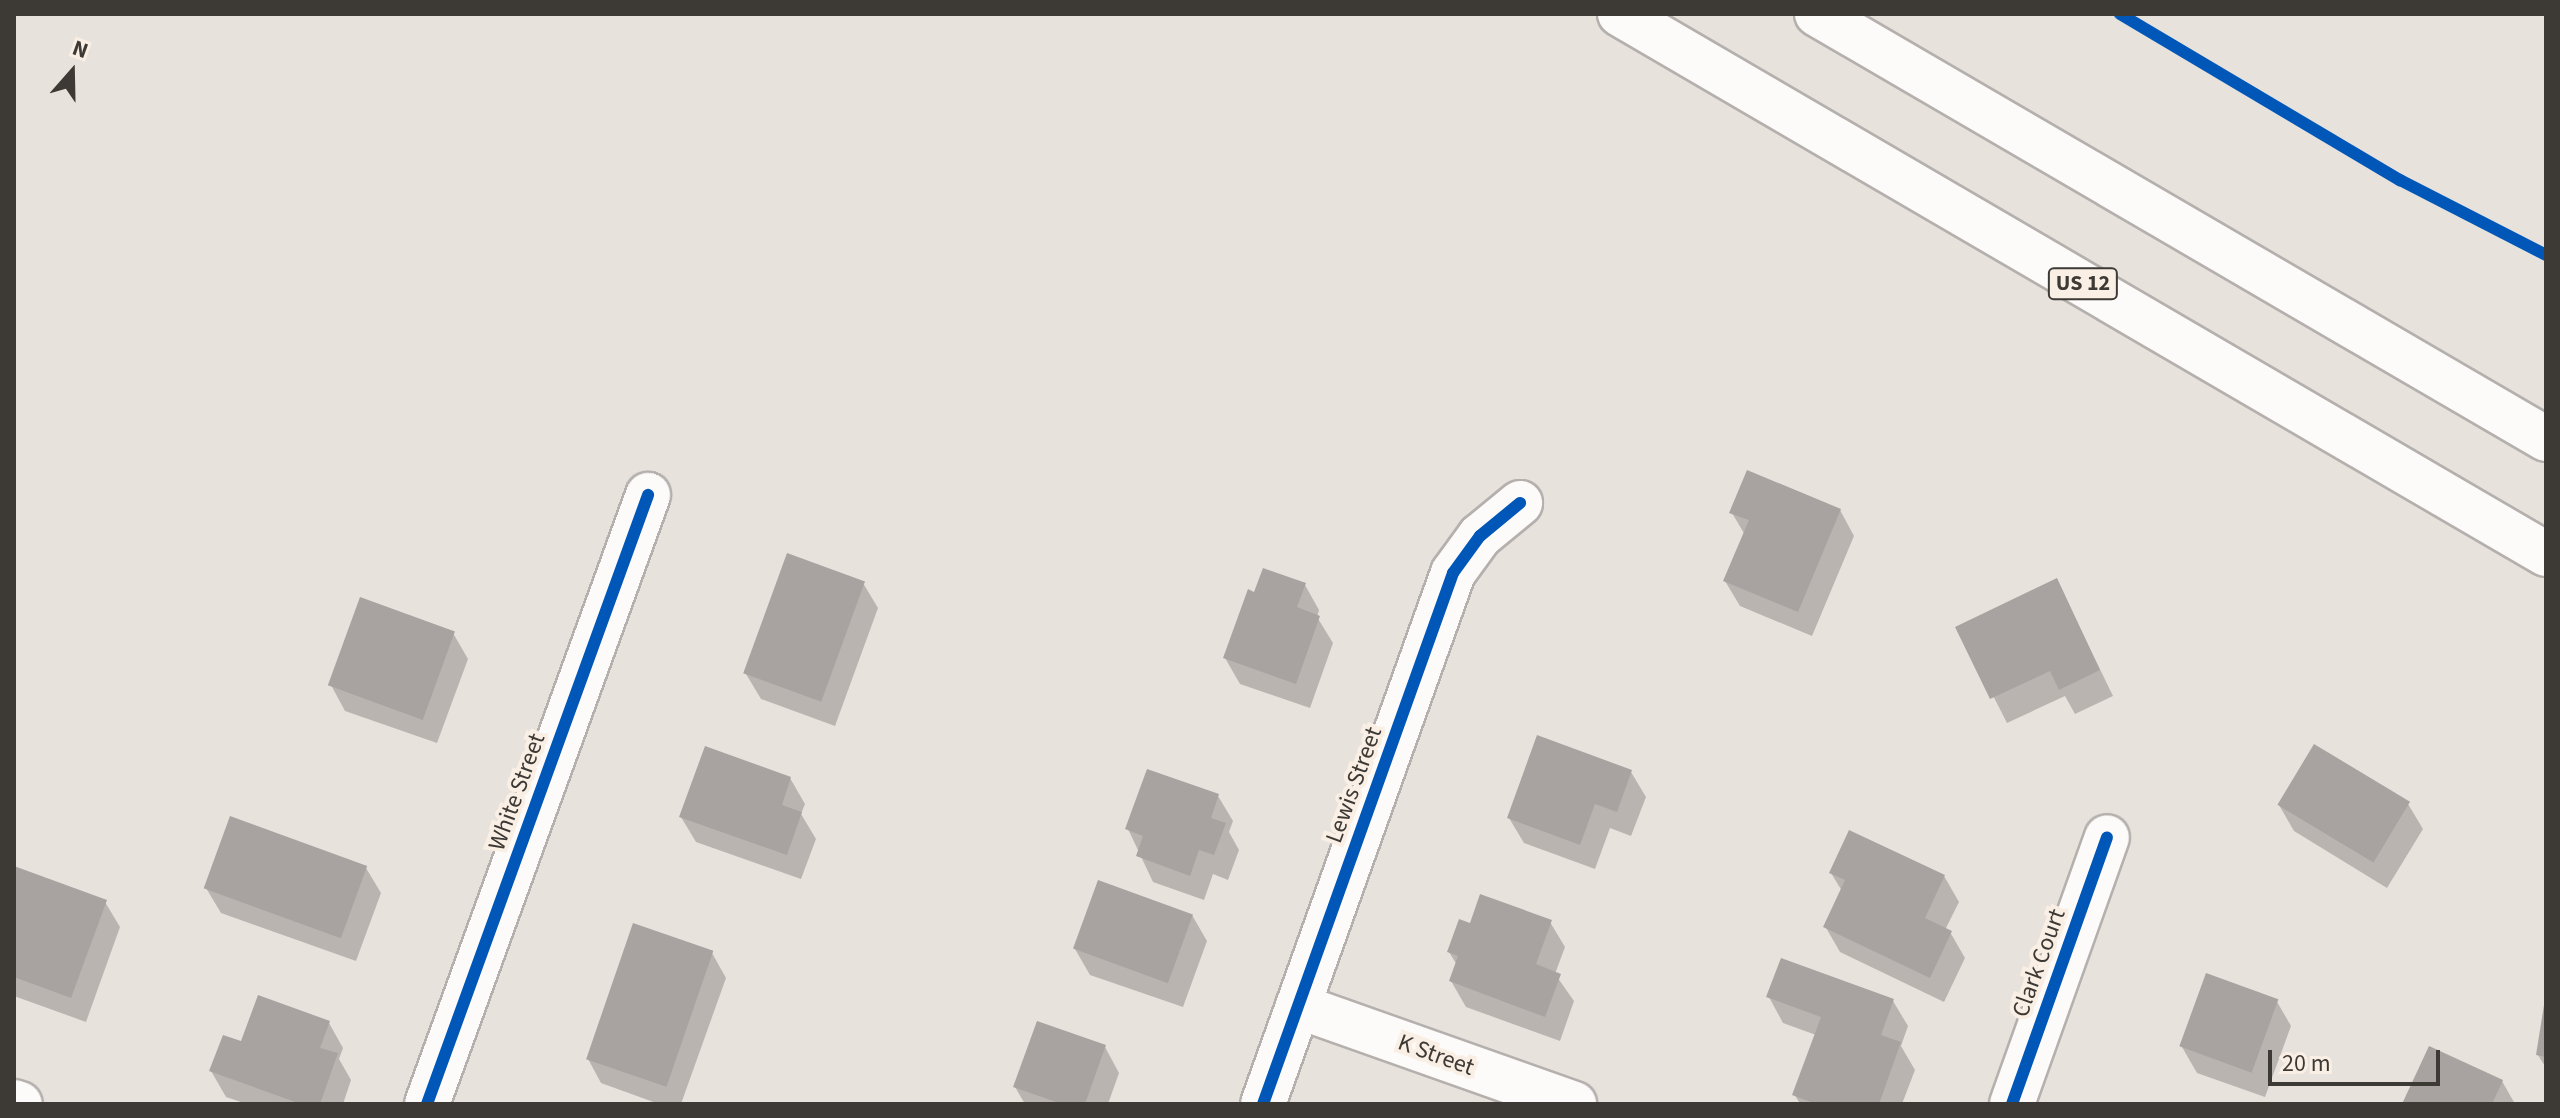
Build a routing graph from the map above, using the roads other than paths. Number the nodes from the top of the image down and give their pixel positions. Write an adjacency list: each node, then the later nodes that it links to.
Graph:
1 (1620, 14): 6 (main road, US 12)
2 (1817, 14): 3 (main road)
3 (2546, 439)
4 (648, 495): 11 (main road, White Street)
5 (1520, 503): 8 (main road, Lewis Street)
6 (2546, 554)
7 (2107, 837): 14 (main road, Clark Court)
8 (1298, 1006): 12 (main road, Lewis Street); 13 (main road, K Street)
9 (14, 1102): 10 (main road)
10 (20, 1104)
11 (427, 1104)
12 (1263, 1104)
13 (1574, 1104)
14 (2012, 1104)

